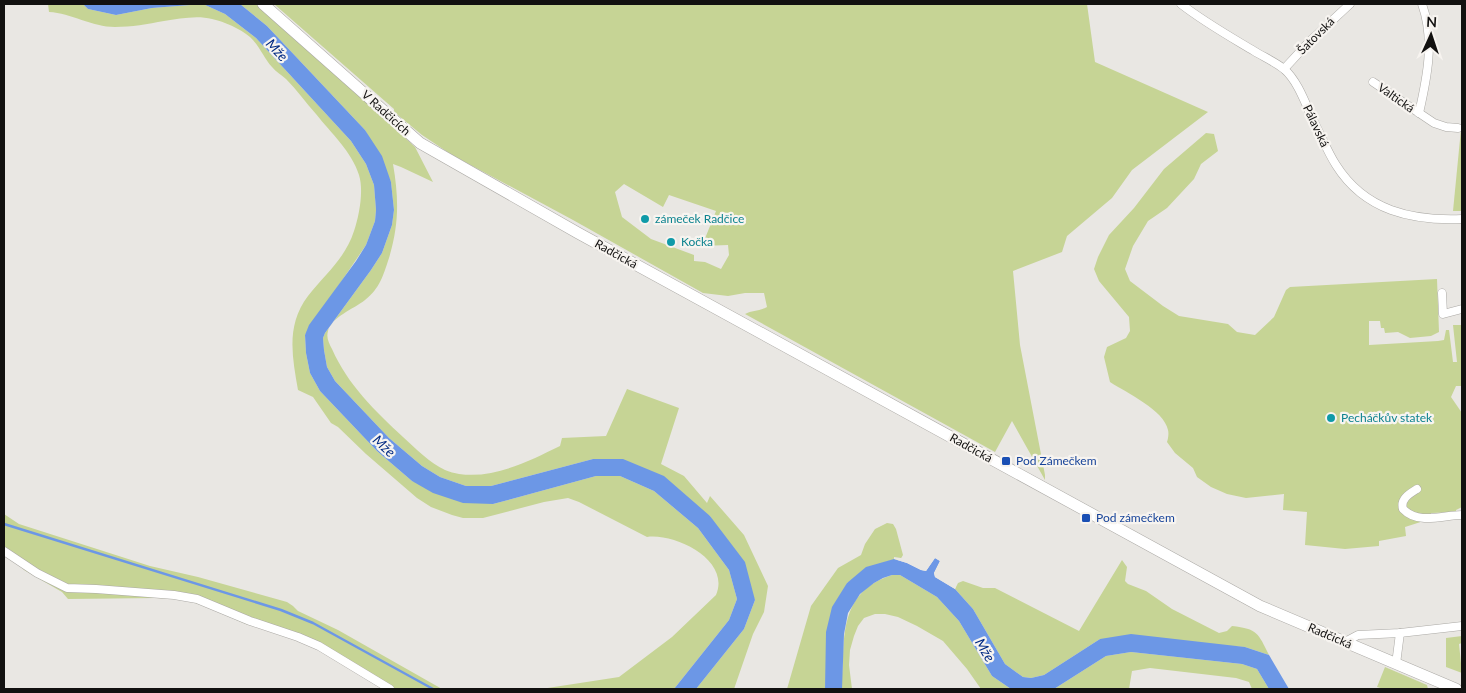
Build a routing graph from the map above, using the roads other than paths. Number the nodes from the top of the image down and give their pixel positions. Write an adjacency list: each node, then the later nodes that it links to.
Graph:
1 (263, 4): 9 (street, V Radčicích)
2 (1181, 4): 5 (street, Pálavská)
3 (1350, 4): 5 (street, Šatovská)
4 (1422, 4): 7 (street, Valtická)
5 (1284, 69): 10 (street, Pálavská)
6 (1373, 82): 7 (street, Valtická)
7 (1418, 113): 8 (street, Valtická)
8 (1458, 128)
9 (523, 202): 18 (street, Radčická)
10 (1462, 219)
11 (1442, 293): 12 (street)
12 (1462, 309)
13 (1417, 489): 14 (street)
14 (1462, 515)
15 (6, 553): 20 (street)
16 (1462, 626): 17 (street)
17 (1400, 633): 18 (street); 19 (street)
18 (1345, 642): 19 (street, Radčická)
19 (1396, 664): 21 (street, Radčická)
20 (390, 689)
21 (1456, 689)

